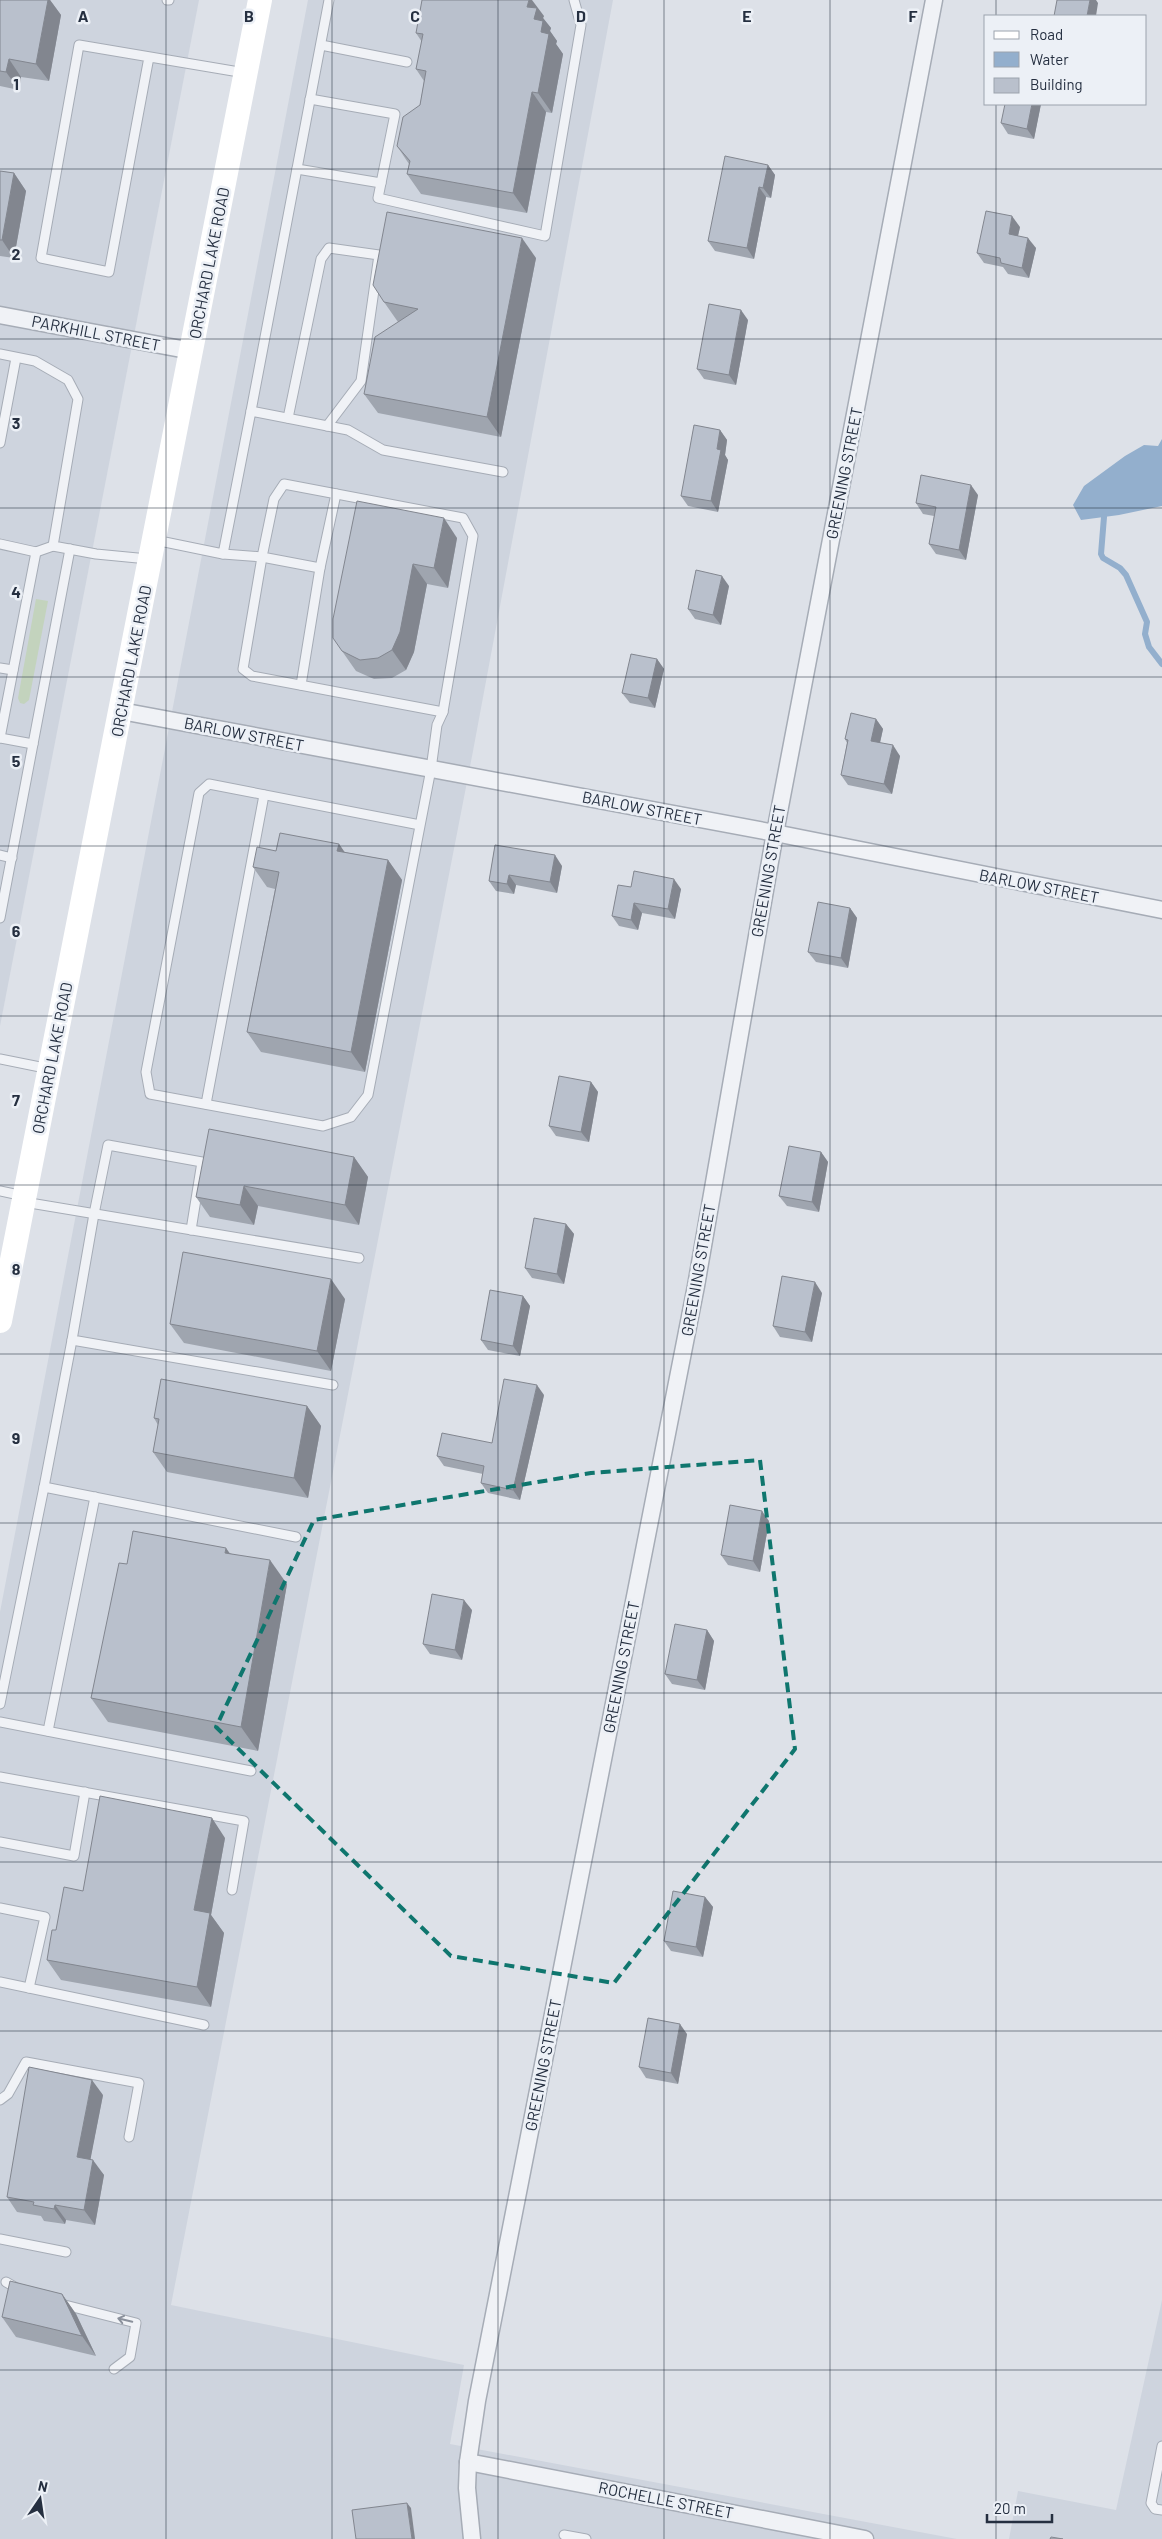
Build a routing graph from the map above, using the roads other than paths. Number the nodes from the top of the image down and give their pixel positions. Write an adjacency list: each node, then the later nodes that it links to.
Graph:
1 (260, 0): 8 (main road, ORCHARD LAKE ROAD)
2 (329, 0): 5 (lane)
3 (574, 0): 11 (lane)
4 (934, 0): 40 (street, GREENING STREET)
5 (321, 45): 7 (lane); 9 (lane)
6 (149, 57): 6 (lane); 8 (lane)
7 (407, 62)
8 (246, 73): 13 (main road, ORCHARD LAKE ROAD)
9 (310, 99): 10 (lane); 11 (lane)
10 (297, 169): 11 (lane); 16 (lane)
11 (382, 183)
12 (0, 315): 13 (street, PARKHILL STREET)
13 (192, 351): 25 (main road, ORCHARD LAKE ROAD)
14 (0, 354): 15 (lane)
15 (16, 358): 19 (lane); 23 (lane)
16 (251, 411): 17 (lane); 27 (lane)
17 (288, 418): 18 (lane); 18 (lane)
18 (327, 426): 20 (lane)
19 (0, 443)
20 (502, 472)
21 (336, 494): 28 (lane); 29 (lane); 34 (lane)
22 (0, 544): 26 (lane)
23 (53, 546): 24 (lane); 26 (lane)
24 (70, 549): 25 (lane); 36 (lane)
25 (153, 550): 27 (lane); 33 (main road, ORCHARD LAKE ROAD)
26 (36, 552): 31 (lane)
27 (223, 554): 28 (lane)
28 (262, 557): 29 (lane); 32 (lane)
29 (320, 568): 32 (lane)
30 (0, 668): 31 (lane)
31 (13, 670): 35 (lane)
32 (301, 685): 34 (lane)
33 (121, 711): 37 (street, BARLOW STREET); 46 (main road, ORCHARD LAKE ROAD)
34 (443, 712): 37 (lane)
35 (0, 738): 36 (lane)
36 (33, 744): 42 (lane)
37 (431, 769): 39 (lane); 40 (street, BARLOW STREET)
38 (264, 795): 39 (lane); 47 (lane); 47 (lane)
39 (420, 825): 47 (lane)
40 (775, 833): 43 (street, BARLOW STREET); 80 (street, GREENING STREET)
41 (0, 855): 42 (lane)
42 (12, 858): 44 (lane)
43 (1162, 910)
44 (0, 918)
45 (0, 1059): 46 (lane)
46 (50, 1069): 49 (main road, ORCHARD LAKE ROAD)
47 (206, 1104)
48 (0, 1191): 49 (lane)
49 (24, 1199): 50 (lane); 53 (main road, ORCHARD LAKE ROAD)
50 (94, 1214): 51 (lane); 51 (lane); 54 (lane)
51 (191, 1230): 52 (lane)
52 (359, 1258)
53 (0, 1321)
54 (72, 1340): 55 (lane); 56 (lane)
55 (333, 1385)
56 (44, 1487): 57 (lane); 59 (lane)
57 (95, 1497): 58 (lane); 61 (lane)
58 (296, 1537)
59 (0, 1704)
60 (0, 1722): 61 (lane)
61 (48, 1731): 62 (lane)
62 (251, 1771)
63 (0, 1777): 64 (lane)
64 (85, 1792): 65 (lane); 66 (lane)
65 (0, 1842)
66 (232, 1890)
67 (0, 1908): 69 (lane)
68 (0, 1982): 69 (lane)
69 (29, 1988): 70 (lane)
70 (204, 2025)
71 (0, 2100): 72 (lane)
72 (129, 2136)
73 (0, 2240): 74 (lane)
74 (66, 2252)
75 (6, 2282): 76 (lane)
76 (26, 2293)
77 (52, 2301): 78 (lane, one-way to 77)
78 (114, 2369)
79 (1162, 2446): 81 (lane)
80 (468, 2462): 83 (street, GREENING STREET); 85 (street, ROCHELLE STREET)
81 (1162, 2510)
82 (564, 2535): 84 (lane)
83 (472, 2539)
84 (586, 2539)
85 (864, 2539)

